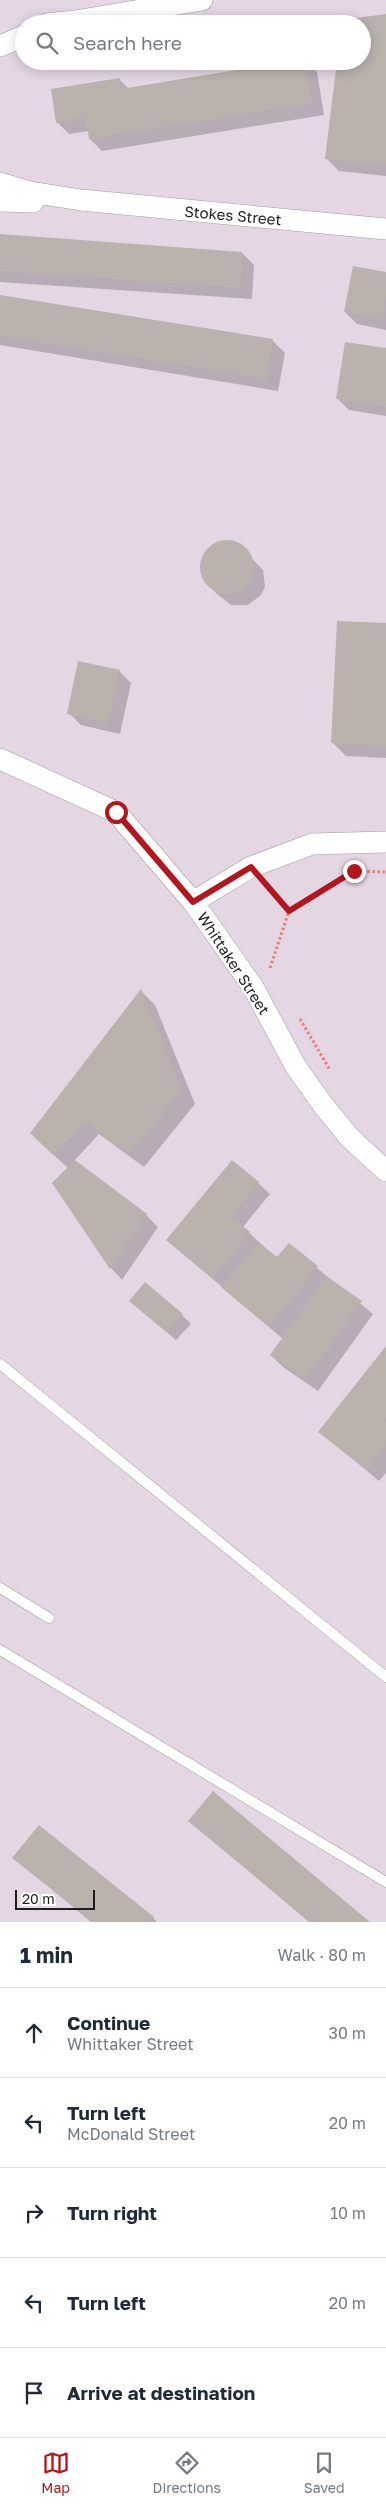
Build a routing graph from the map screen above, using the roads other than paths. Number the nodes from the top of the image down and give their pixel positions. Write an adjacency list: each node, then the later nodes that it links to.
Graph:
1 (202, 0): 2 (street)
2 (112, 15)
3 (15, 27): 4 (street)
4 (0, 29)
5 (15, 40): 6 (street)
6 (0, 46)
7 (0, 183): 8 (street, Stokes Street)
8 (81, 200): 9 (street, Stokes Street); 10 (street, Stokes Street)
9 (0, 201)
10 (386, 229)
11 (0, 759): 13 (street, Whittaker Street)
12 (386, 842): 13 (street)
13 (193, 902): 14 (street, Whittaker Street)
14 (386, 1171)
15 (0, 1364): 19 (lane)
16 (0, 1588): 17 (lane)
17 (50, 1618)
18 (0, 1650): 20 (lane)
19 (386, 1677)
20 (386, 1882)

